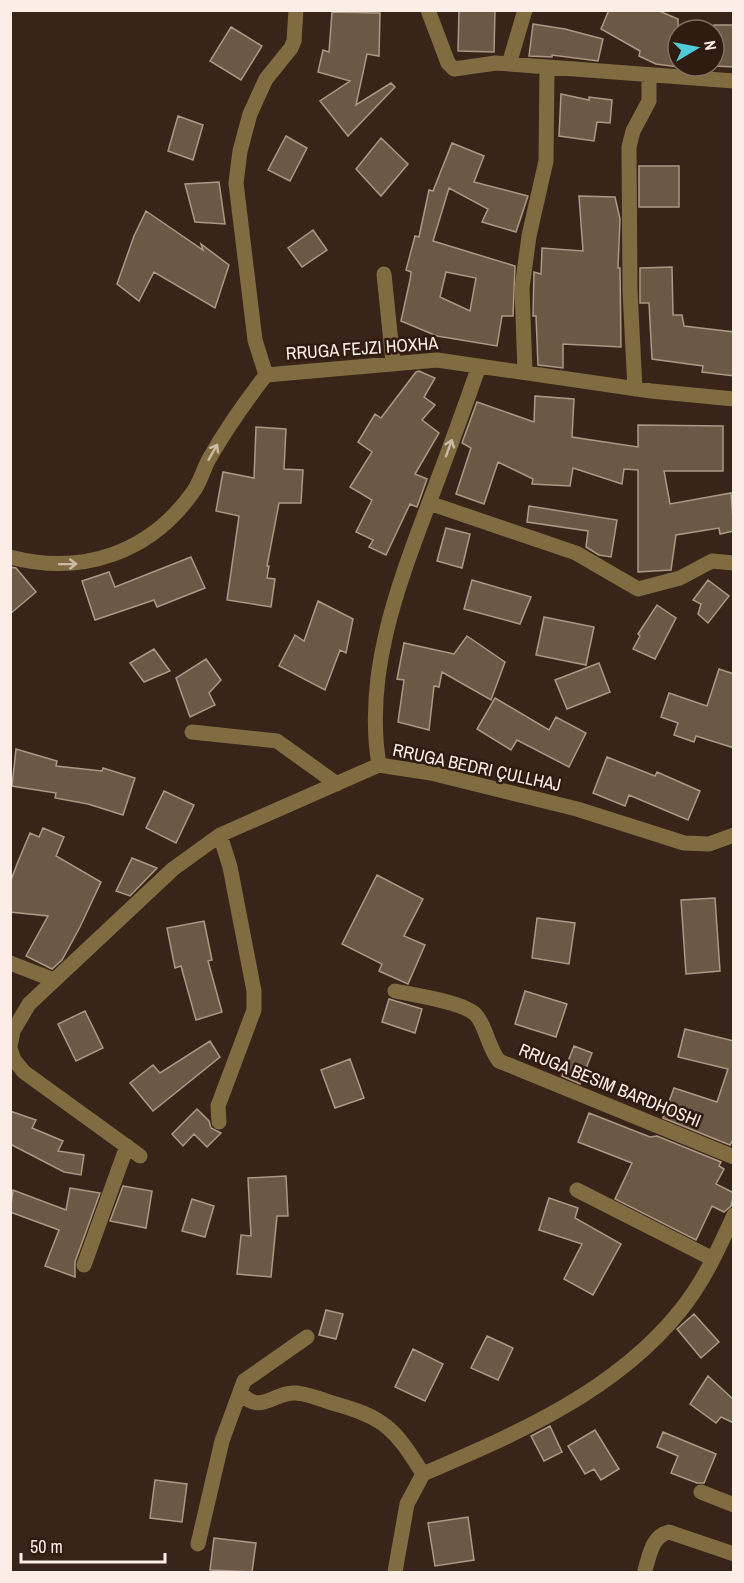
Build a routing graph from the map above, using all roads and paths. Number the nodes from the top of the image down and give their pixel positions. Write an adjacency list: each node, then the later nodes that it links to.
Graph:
1 (296, 10): 14 (street)
2 (428, 10): 5 (street)
3 (440, 10): 5 (street)
4 (525, 10): 6 (street)
5 (438, 38): 6 (street)
6 (509, 64): 7 (street)
7 (547, 68): 8 (street); 13 (street)
8 (649, 75): 9 (street); 15 (street)
9 (734, 81)
10 (384, 274): 11 (street)
11 (393, 362): 12 (street, RRUGA FEJZI HOXHA); 14 (street, RRUGA FEJZI HOXHA)
12 (479, 366): 13 (street, RRUGA FEJZI HOXHA); 17 (street, one-way to 12)
13 (525, 372): 15 (street, RRUGA FEJZI HOXHA)
14 (266, 375): 18 (street, RRUGA FEJZI HOXHA, one-way to 14)
15 (635, 389): 16 (street, RRUGA FEJZI HOXHA)
16 (734, 399)
17 (429, 503): 19 (street); 21 (street)
18 (10, 557)
19 (734, 563)
20 (192, 732): 22 (street)
21 (380, 765): 22 (street, RRUGA BEDRI ÇULLHAJ); 24 (street, RRUGA BEDRI ÇULLHAJ)
22 (337, 784): 23 (street, RRUGA BEDRI ÇULLHAJ)
23 (220, 835): 26 (street, RRUGA BEDRI ÇULLHAJ); 29 (street)
24 (734, 836)
25 (10, 963): 26 (street)
26 (54, 980): 28 (street, RRUGA BEDRI ÇULLHAJ)
27 (395, 991): 32 (street, RRUGA BESIM BARDHOSHI)
28 (11, 1041): 30 (street)
29 (219, 1122)
30 (127, 1146): 31 (street); 36 (street)
31 (140, 1156)
32 (734, 1157)
33 (577, 1190): 35 (street)
34 (734, 1215): 35 (street)
35 (712, 1259): 39 (street)
36 (84, 1265)
37 (307, 1337): 38 (street)
38 (241, 1394): 39 (street); 42 (street)
39 (423, 1474): 45 (street)
40 (701, 1492): 41 (street)
41 (734, 1505)
42 (198, 1544)
43 (734, 1554): 44 (street)
44 (645, 1570)
45 (395, 1572)

